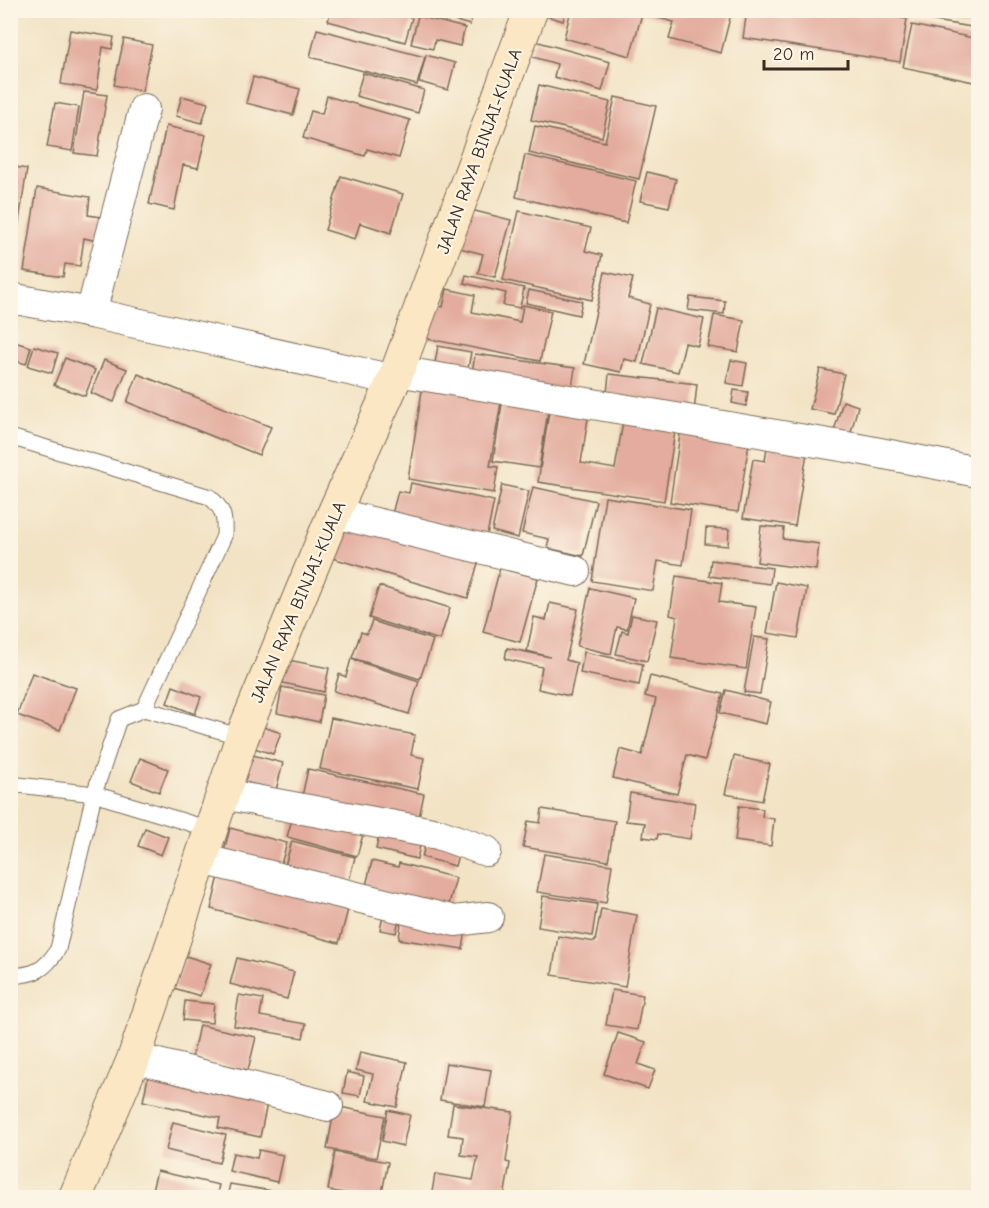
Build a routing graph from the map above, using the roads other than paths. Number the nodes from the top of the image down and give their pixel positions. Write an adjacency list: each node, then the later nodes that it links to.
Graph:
1 (531, 10): 5 (main road, JALAN RAYA BINJAI-KUALA)
2 (144, 109): 4 (street)
3 (10, 298): 4 (street)
4 (91, 313): 5 (street)
5 (395, 376): 7 (street); 8 (main road, JALAN RAYA BINJAI-KUALA)
6 (10, 437): 10 (lane)
7 (978, 472)
8 (334, 513): 9 (street); 11 (main road, JALAN RAYA BINJAI-KUALA)
9 (575, 571)
10 (144, 709): 11 (lane); 13 (lane)
11 (242, 737): 14 (main road, JALAN RAYA BINJAI-KUALA)
12 (10, 784): 13 (lane)
13 (94, 794): 15 (lane); 18 (lane)
14 (222, 794): 15 (main road, JALAN RAYA BINJAI-KUALA); 16 (street)
15 (206, 845): 17 (street); 19 (main road, JALAN RAYA BINJAI-KUALA)
16 (486, 851)
17 (488, 917)
18 (10, 976)
19 (134, 1058): 20 (street); 21 (main road, JALAN RAYA BINJAI-KUALA)
20 (328, 1106)
21 (75, 1197)

